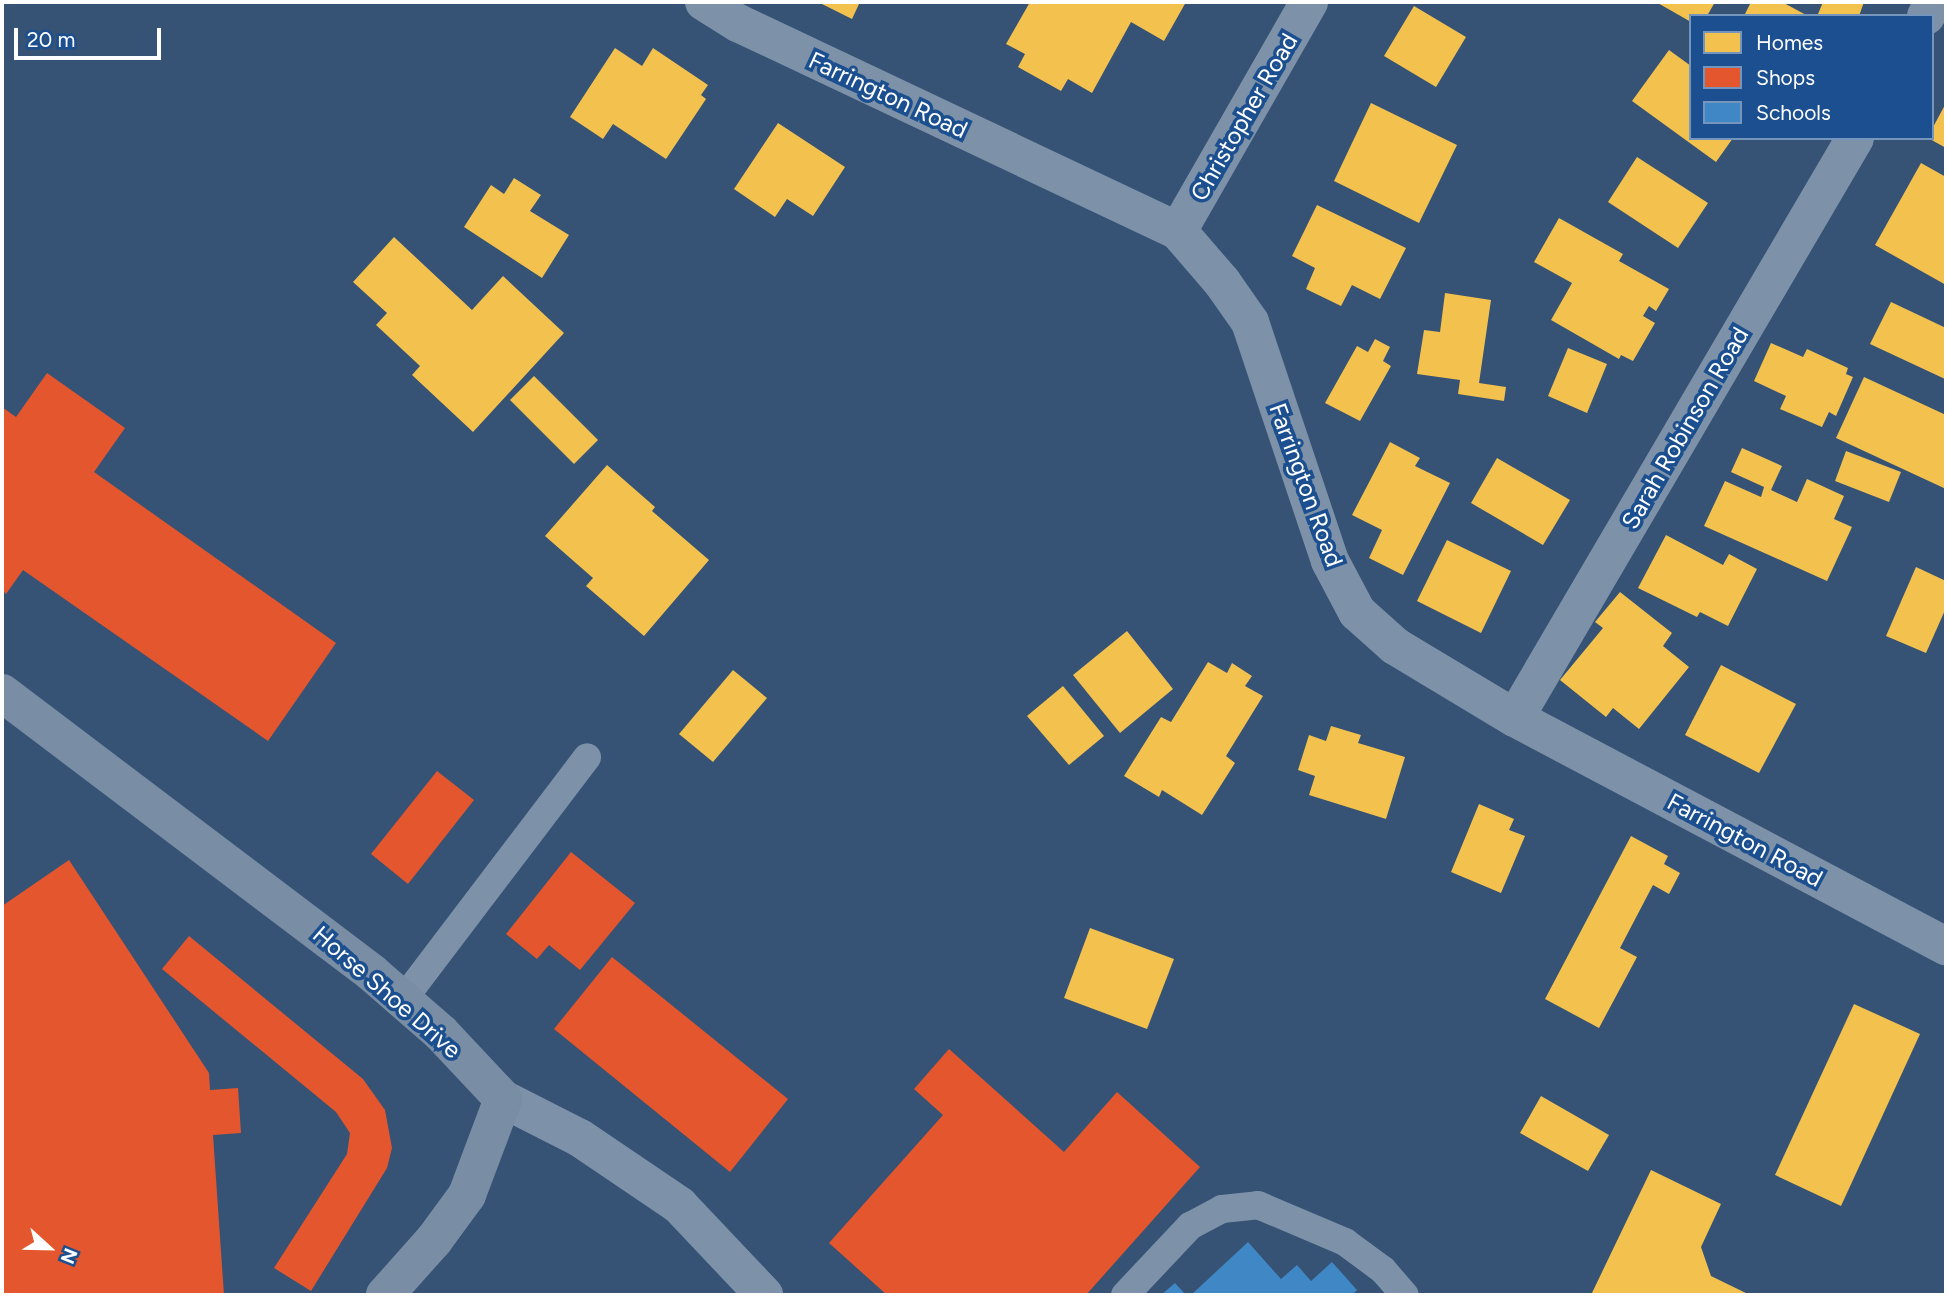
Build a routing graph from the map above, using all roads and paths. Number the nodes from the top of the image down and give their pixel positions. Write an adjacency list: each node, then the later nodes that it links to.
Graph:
1 (704, 2): 4 (street, Farrington Road)
2 (1310, 2): 4 (street, Christopher Road)
3 (1853, 140): 6 (street, Sarah Robinson Road)
4 (1178, 231): 6 (street, Farrington Road)
5 (2, 693): 9 (street, Horse Shoe Drive)
6 (1515, 718): 8 (street, Farrington Road)
7 (587, 757): 9 (lane)
8 (1946, 946)
9 (402, 1001): 10 (street, Horse Shoe Drive)
10 (503, 1099): 11 (street); 12 (street, Horse Shoe Drive)
11 (385, 1295)
12 (764, 1295)
13 (1125, 1295): 14 (lane)
14 (1405, 1295)

